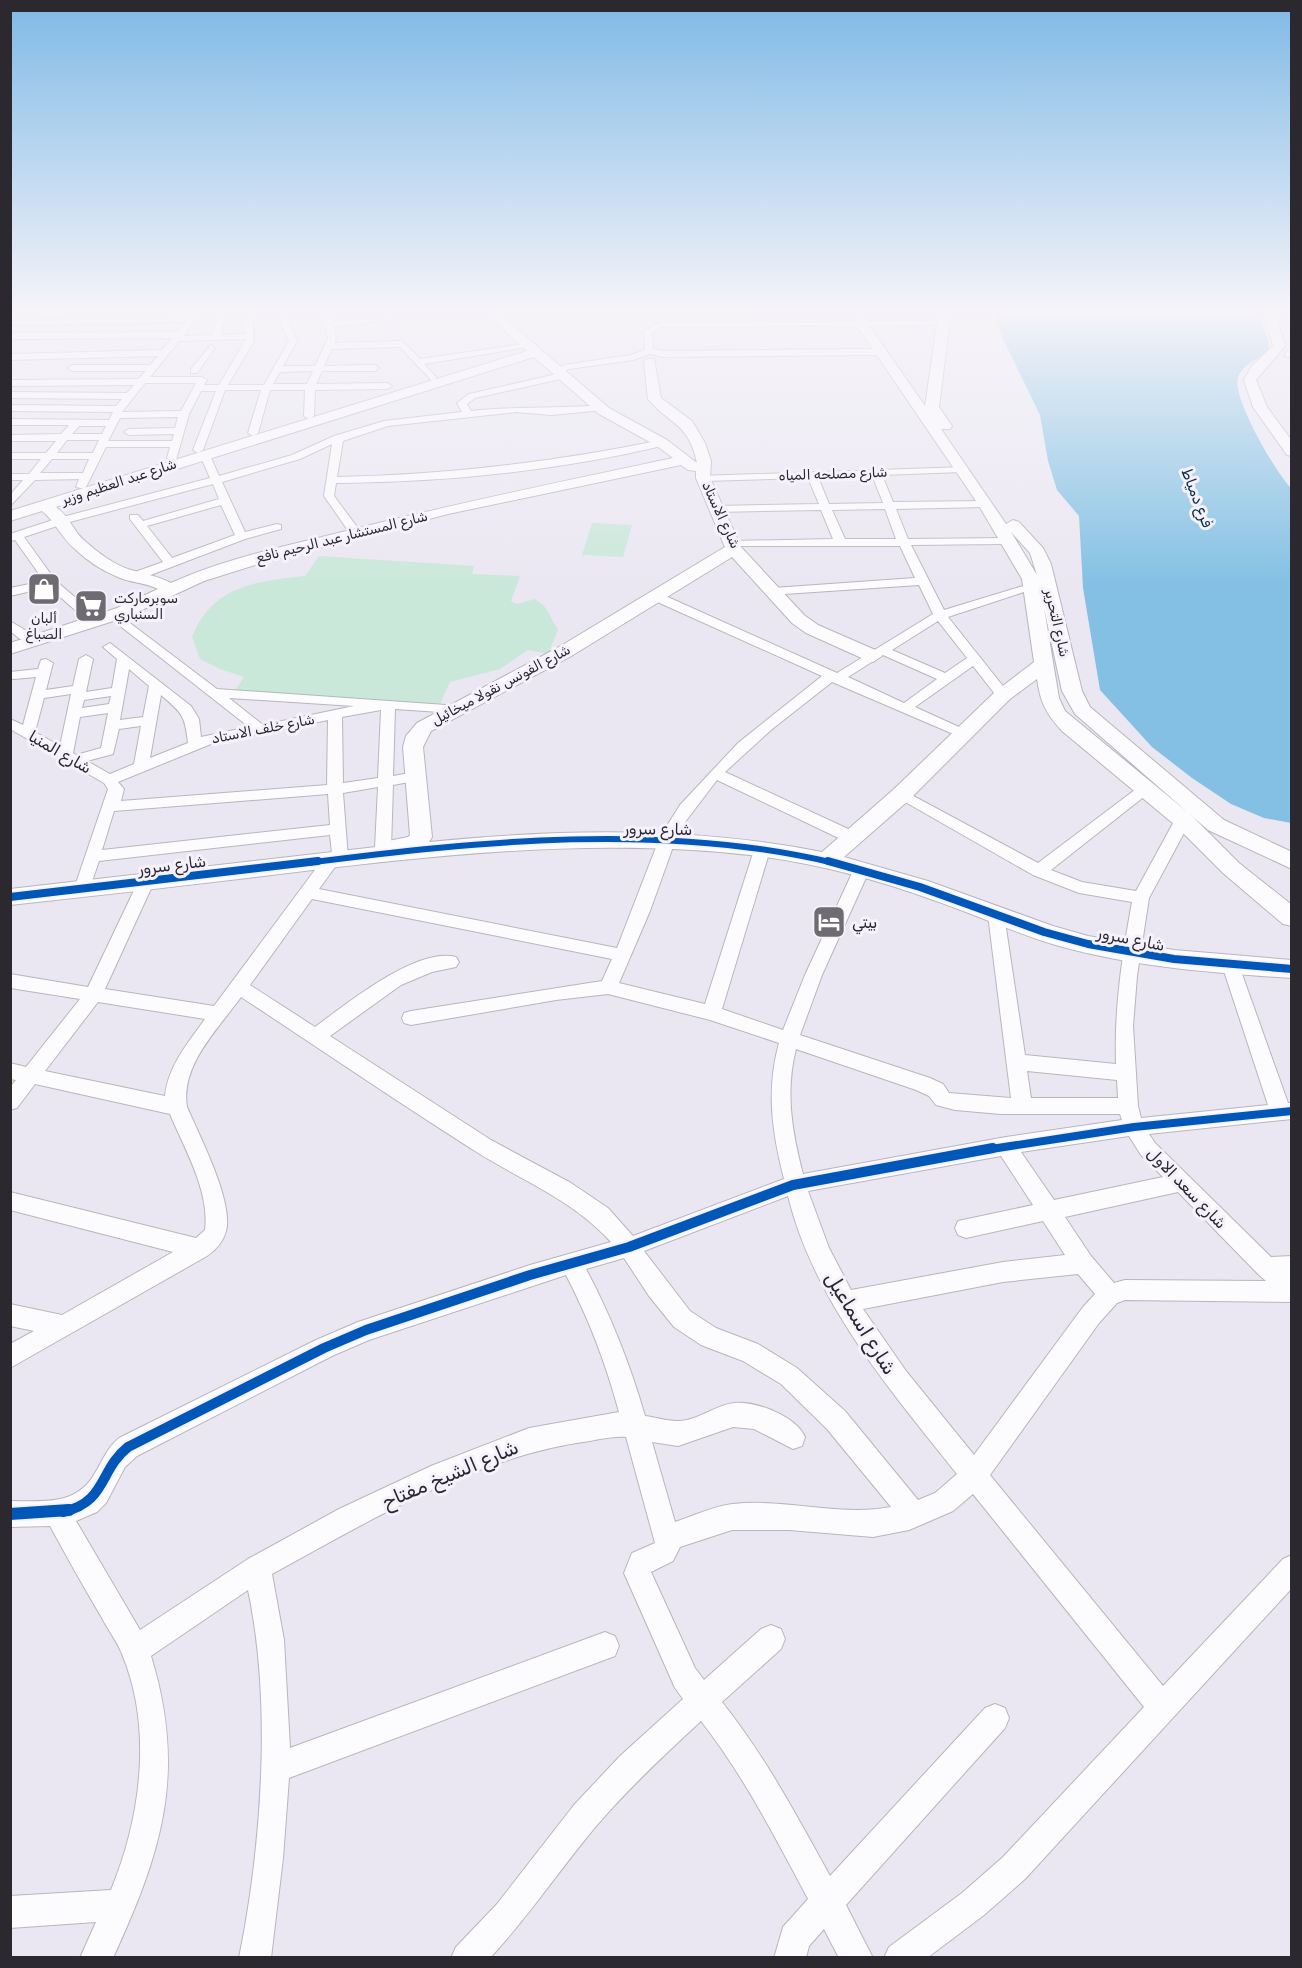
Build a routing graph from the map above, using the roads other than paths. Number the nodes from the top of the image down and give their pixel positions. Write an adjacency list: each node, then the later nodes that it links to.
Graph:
1 (62, 403): 21 (street)
2 (86, 403): 27 (street)
3 (126, 403): 27 (street)
4 (144, 403): 27 (street)
5 (145, 403): 27 (street)
6 (178, 403): 7 (street)
7 (189, 403): 24 (street)
8 (218, 403): 45 (street)
9 (262, 403): 36 (street)
10 (309, 403): 26 (street)
11 (353, 403): 26 (street, شارع عبد العظيم وزير)
12 (355, 403): 45 (street, شارع عبد العظيم وزير)
13 (462, 403): 25 (street)
14 (595, 403): 22 (street)
15 (660, 403): 28 (street, شارع الاستاد)
16 (932, 403): 79 (street, شارع التحرير)
17 (1258, 403): 42 (street)
18 (1267, 403): 42 (street)
19 (918, 405): 52 (street, شارع التحرير)
20 (10, 408): 21 (street)
21 (57, 408): 27 (street); 30 (street)
22 (601, 408): 25 (street); 32 (street)
23 (153, 414): 24 (street); 27 (street); 34 (street)
24 (184, 414): 35 (street)
25 (468, 414): 41 (street)
26 (309, 416): 36 (street, شارع عبد العظيم وزير)
27 (117, 417): 33 (street); 35 (street); 38 (street); 43 (street); 49 (street)
28 (681, 420): 32 (street); 57 (street, شارع الاستاد)
29 (10, 422): 30 (street)
30 (42, 422): 31 (street); 40 (street)
31 (77, 422): 33 (street); 37 (street)
32 (647, 422): 44 (street)
33 (100, 423): 38 (street)
34 (148, 427)
35 (179, 431): 43 (street)
36 (253, 434): 45 (street, شارع عبد العظيم وزير)
37 (65, 437): 38 (street); 40 (street); 48 (street)
38 (89, 437)
39 (10, 438): 40 (street)
40 (26, 438)
41 (338, 438): 58 (street); 59 (street)
42 (1288, 438): 46 (street)
43 (177, 444): 50 (street)
44 (664, 445): 51 (street); 59 (street); 73 (street, شارع المستشار عبد الرحيم نافع)
45 (209, 450): 50 (street, شارع عبد العظيم وزير); 58 (street); 60 (street, شارع عبد العظيم وزير)
46 (1292, 452)
47 (10, 456): 48 (street)
48 (49, 456): 49 (street); 56 (street)
49 (98, 456): 60 (street)
50 (172, 458): 60 (street, شارع عبد العظيم وزير)
51 (685, 460): 57 (street); 84 (street, شارع المستشار عبد الرحيم نافع)
52 (962, 469): 53 (street, شارع مصلحه المياه); 63 (street, شارع التحرير)
53 (876, 472): 54 (street, شارع مصلحه المياه); 67 (street)
54 (812, 475): 57 (street, شارع مصلحه المياه); 66 (street)
55 (10, 477): 56 (street)
56 (32, 477): 60 (street); 62 (street)
57 (703, 478): 68 (street, شارع الاستاد)
58 (218, 479): 61 (street); 65 (street)
59 (330, 480): 73 (street)
60 (80, 487): 62 (street, شارع عبد العظيم وزير); 64 (street, شارع عبد العظيم وزير); 70 (street)
61 (226, 500): 71 (street); 75 (street)
62 (12, 501)
63 (986, 504): 67 (street); 79 (street, شارع التحرير)
64 (45, 506): 69 (street, شارع عبد العظيم وزير); 70 (street)
65 (125, 506): 70 (street); 71 (street)
66 (825, 507): 67 (street); 68 (street); 77 (street)
67 (889, 507): 76 (street)
68 (716, 509): 78 (street, شارع الاستاد)
69 (10, 516)
70 (63, 520): 74 (street); 84 (street)
71 (140, 525): 80 (street)
72 (278, 527): 75 (street)
73 (351, 527): 84 (street, شارع المستشار عبد الرحيم نافع)
74 (14, 537): 83 (street)
75 (241, 537): 80 (street)
76 (903, 541): 77 (street); 79 (street); 82 (street)
77 (840, 542): 78 (street)
78 (733, 546): 86 (street, شارع الاستاد); 87 (street, شارع الفونس نقولا ميخائيل)
79 (1018, 546): 81 (street, شارع التحرير)
80 (169, 562): 84 (street)
81 (1034, 574): 90 (street); 100 (street, شارع التحرير); 137 (street, شارع التحرير)
82 (921, 581): 86 (street); 90 (street)
83 (51, 584): 85 (street); 88 (street)
84 (148, 586): 88 (street, شارع المستشار عبد الرحيم نافع); 89 (street, شارع المستشار عبد الرحيم نافع)
85 (10, 592)
86 (773, 592): 95 (street, شارع الاستاد)
87 (657, 597): 102 (street); 113 (street, شارع الفونس نقولا ميخائيل)
88 (87, 615): 92 (street, شارع المستشار عبد الرحيم نافع)
89 (114, 615): 94 (street, شارع المستشار عبد الرحيم نافع); 96 (street)
90 (940, 615): 95 (street); 98 (street)
91 (10, 625): 92 (street)
92 (18, 638)
93 (110, 647): 99 (street)
94 (10, 649)
95 (877, 653): 102 (street); 103 (street)
96 (164, 654): 99 (street); 109 (street)
97 (86, 659): 106 (street)
98 (974, 659): 103 (street); 108 (street)
99 (129, 662): 104 (street); 105 (street)
100 (1044, 664): 108 (street); 132 (street, شارع التحرير)
101 (14, 675): 107 (street)
102 (834, 677): 114 (street); 127 (street)
103 (947, 679): 114 (street)
104 (156, 684): 109 (street); 117 (street)
105 (118, 691): 106 (street); 112 (street)
106 (79, 693): 107 (street); 115 (street)
107 (38, 695): 121 (street)
108 (1003, 695): 123 (street)
109 (199, 697): 110 (street); 120 (street); 124 (street)
110 (387, 704): 111 (street); 116 (street, شارع خلف الاستاد); 130 (street)
111 (412, 706): 113 (street); 122 (street)
112 (116, 707): 115 (street); 119 (street)
113 (455, 709): 122 (street, شارع الفونس نقولا ميخائيل)
114 (904, 709): 123 (street)
115 (74, 714): 125 (street)
116 (334, 715): 120 (street, شارع خلف الاستاد); 131 (street)
117 (150, 720): 119 (street); 126 (street)
118 (10, 723): 121 (street, شارع المنيا)
119 (112, 726): 125 (street)
120 (261, 730): 124 (street, شارع خلف الاستاد)
121 (28, 733): 125 (street, شارع المنيا)
122 (417, 735): 128 (street, شارع الفونس نقولا ميخائيل)
123 (965, 735): 133 (street)
124 (195, 744): 126 (street, شارع خلف الاستاد)
125 (69, 757): 129 (street, شارع المنيا)
126 (141, 767): 129 (street, شارع خلف الاستاد)
127 (717, 774): 138 (street); 139 (street)
128 (416, 777): 130 (street); 140 (street, شارع الفونس نقولا ميخائيل)
129 (109, 780): 134 (street)
130 (384, 783): 131 (street); 140 (street)
131 (335, 789): 134 (street); 136 (street)
132 (1144, 789): 135 (street, شارع التحرير); 148 (street)
133 (901, 795): 138 (street); 148 (street)
134 (109, 807): 142 (street)
135 (1183, 820): 146 (street, شارع التحرير); 153 (street, شارع سعد الاول)
136 (338, 829): 142 (street); 143 (street)
137 (1235, 835): 145 (street, شارع التحرير); 146 (street)
138 (853, 837): 144 (street)
139 (666, 843): 140 (street, شارع سرور); 141 (street, شارع سرور); 157 (street)
140 (395, 848): 143 (street, شارع سرور)
141 (762, 850): 144 (street, شارع سرور); 165 (street)
142 (92, 856): 150 (street)
143 (343, 858): 149 (street, شارع سرور); 151 (street)
144 (826, 861): 147 (street, شارع سرور)
145 (1292, 861)
146 (1230, 868): 155 (street, شارع التحرير)
147 (862, 869): 154 (street, شارع سرور); 169 (street, شارع اسماعيل)
148 (1039, 871): 153 (street)
149 (146, 882): 150 (street, شارع سرور); 164 (street)
150 (82, 889): 152 (street, شارع سرور)
151 (307, 892): 157 (street); 162 (street)
152 (10, 897)
153 (1141, 898): 156 (street, شارع سعد الاول)
154 (996, 915): 156 (street, شارع سرور); 170 (street)
155 (1292, 918)
156 (1131, 954): 159 (street, شارع سرور); 172 (street, شارع سعد الاول)
157 (622, 956): 163 (street)
158 (450, 962): 168 (street)
159 (1231, 965): 160 (street, شارع سرور); 178 (street)
160 (1292, 969)
161 (10, 981): 164 (street)
162 (238, 986): 166 (street); 168 (street)
163 (608, 987): 165 (street); 167 (street)
164 (94, 994): 166 (street); 173 (street)
165 (712, 1013): 169 (street)
166 (218, 1014): 177 (street)
167 (411, 1018)
168 (315, 1037): 186 (street)
169 (788, 1039): 175 (street); 182 (street, شارع اسماعيل)
170 (1016, 1062): 172 (street); 175 (street)
171 (10, 1071): 173 (street)
172 (1125, 1073): 176 (street, شارع سعد الاول)
173 (32, 1076): 174 (street); 177 (street)
174 (10, 1102)
175 (1022, 1106): 176 (street)
176 (1128, 1106): 179 (street, شارع سعد الاول)
177 (177, 1107): 187 (street)
178 (1286, 1111): 179 (street)
179 (1134, 1128): 180 (street); 181 (street, شارع سعد الاول)
180 (1006, 1146): 182 (street); 184 (street)
181 (1180, 1183): 184 (street); 191 (street, شارع سعد الاول)
182 (794, 1185): 186 (street); 194 (street, شارع اسماعيل)
183 (10, 1201): 187 (street)
184 (1047, 1210): 185 (street); 189 (street)
185 (966, 1228)
186 (629, 1247): 188 (street); 203 (street)
187 (199, 1249): 196 (street)
188 (571, 1263): 198 (street); 201 (street)
189 (1083, 1263): 193 (street); 194 (street)
190 (1292, 1266): 191 (street)
191 (1266, 1267): 192 (street, شارع سعد الاول)
192 (1291, 1292): 193 (street)
193 (1110, 1295): 200 (street)
194 (845, 1302): 200 (street, شارع اسماعيل)
195 (10, 1315): 196 (street)
196 (62, 1326): 197 (street)
197 (10, 1357)
198 (635, 1425): 199 (street, شارع الشيخ مفتاح); 204 (street); 205 (street, شارع الشيخ مفتاح)
199 (793, 1437)
200 (975, 1475): 203 (street); 211 (street, شارع اسماعيل)
201 (57, 1513): 202 (street); 209 (street)
202 (10, 1514)
203 (914, 1515): 204 (street)
204 (666, 1538): 210 (street)
205 (257, 1568): 209 (street, شارع الشيخ مفتاح); 213 (street)
206 (1292, 1568): 211 (street)
207 (771, 1639): 210 (street)
208 (605, 1646): 213 (street)
209 (135, 1650): 215 (street)
210 (704, 1702): 214 (street); 219 (street)
211 (1162, 1707): 222 (street)
212 (995, 1718): 214 (street)
213 (276, 1768): 218 (street)
214 (825, 1902): 220 (street); 221 (street)
215 (122, 1905): 216 (street); 217 (street)
216 (10, 1912)
217 (96, 1958)
218 (255, 1958)
219 (467, 1958)
220 (790, 1958)
221 (857, 1958)
222 (900, 1958)

